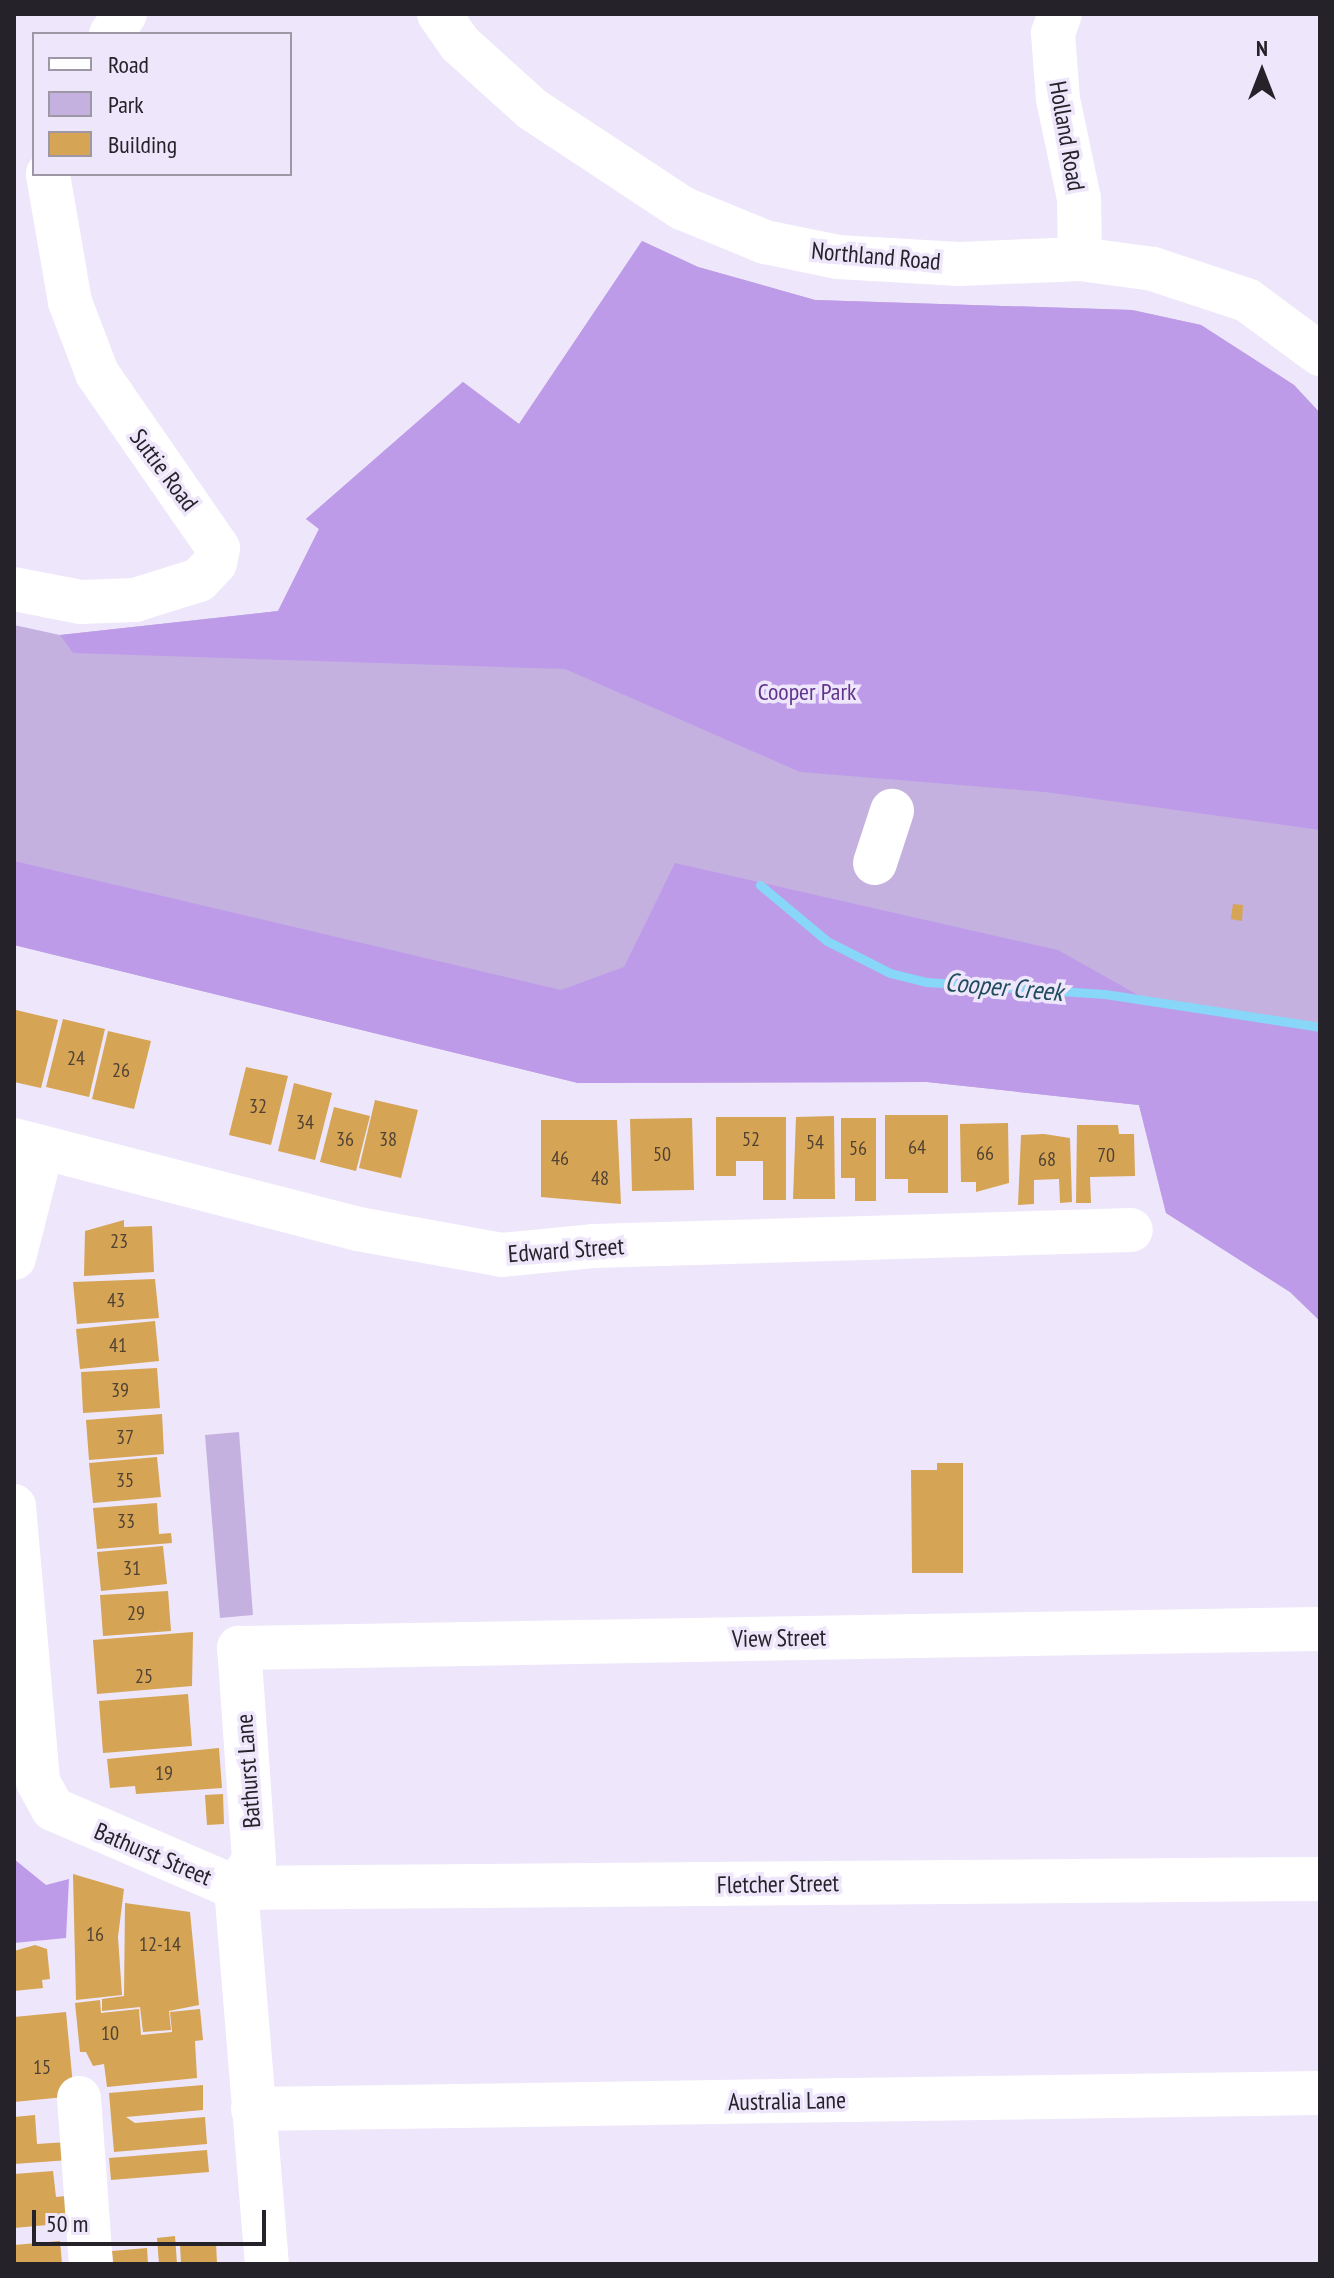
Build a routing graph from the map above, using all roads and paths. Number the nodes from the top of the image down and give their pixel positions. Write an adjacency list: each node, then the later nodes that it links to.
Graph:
1 (125, 14): 4 (street)
2 (439, 14): 6 (street, Northland Road)
3 (1060, 14): 6 (street, Holland Road)
4 (112, 32)
5 (48, 176): 8 (street, Suttie Road)
6 (1080, 259): 7 (street, Northland Road)
7 (1320, 354)
8 (14, 589)
9 (892, 811): 10 (street)
10 (875, 863)
11 (28, 1143): 12 (street, Edward Street); 13 (street)
12 (1131, 1230)
13 (14, 1258)
14 (14, 1506): 18 (street, Bathurst Street)
15 (1320, 1629): 16 (street, View Street)
16 (239, 1648): 18 (street, Bathurst Lane)
17 (1320, 1879): 18 (street, Fletcher Street)
18 (236, 1888): 21 (street, Bathurst Street)
19 (1320, 2093): 21 (street, Australia Lane)
20 (79, 2098): 22 (street)
21 (253, 2109): 23 (street, Bathurst Street)
22 (91, 2264)
23 (267, 2264)

